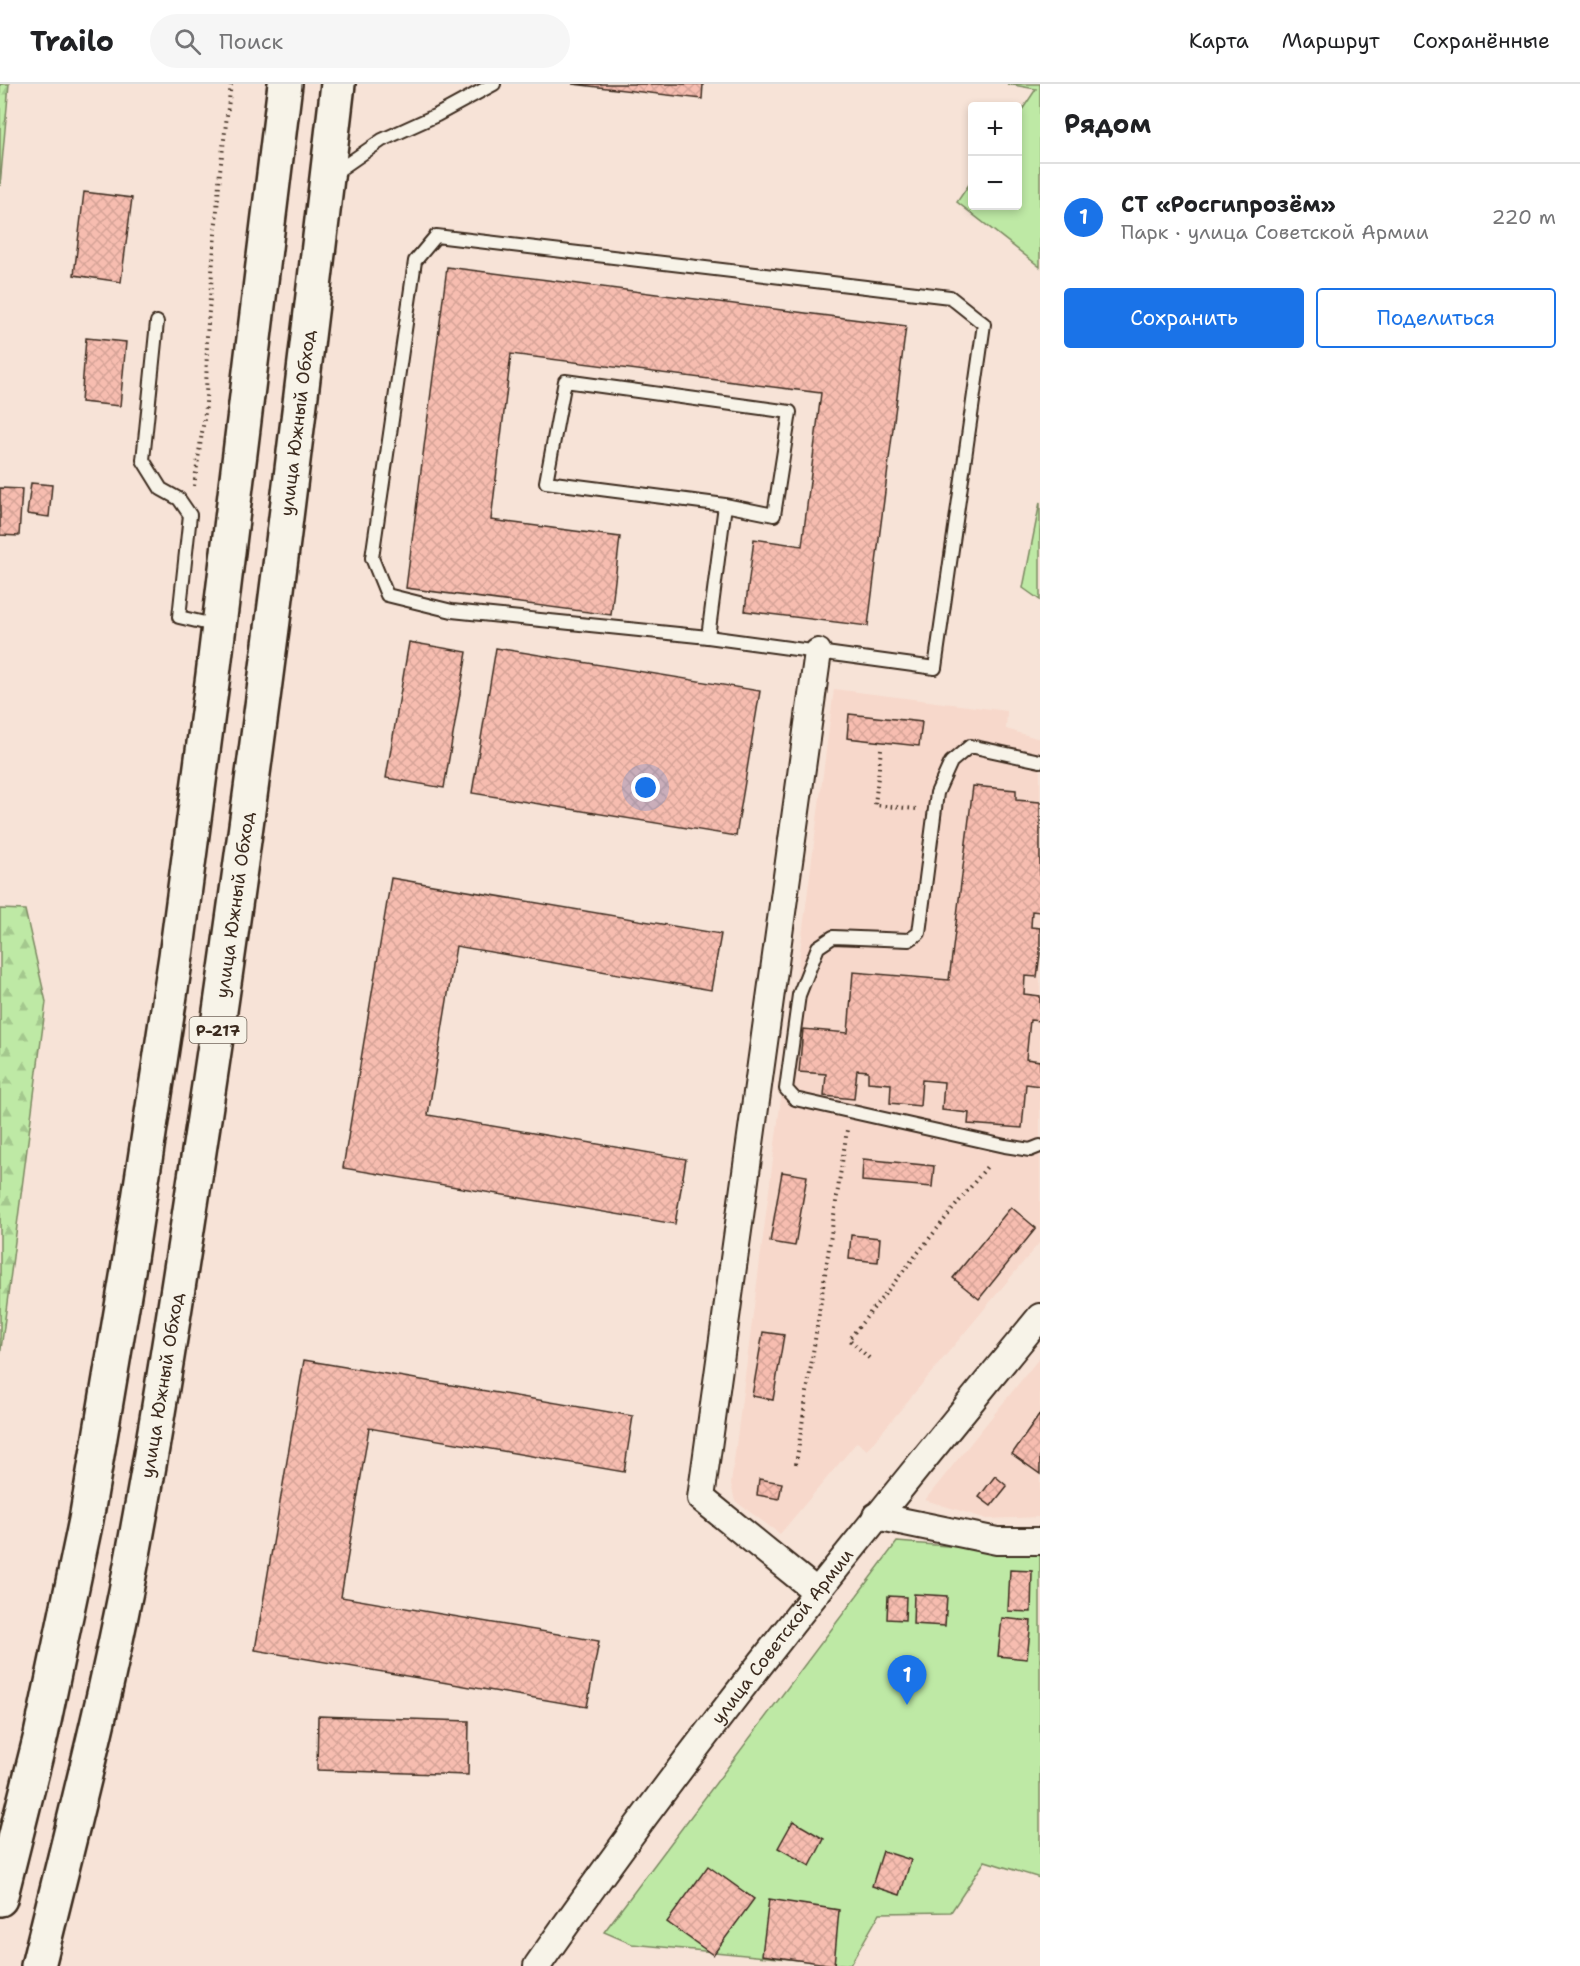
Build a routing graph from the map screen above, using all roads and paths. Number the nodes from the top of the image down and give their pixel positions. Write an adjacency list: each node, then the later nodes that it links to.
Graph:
1 (231, 84): 8 (path)
2 (285, 84): 9 (main road, Р-217)
3 (338, 84): 5 (main road, улица Южный Обход / Р-217)
4 (494, 84): 5 (lane)
5 (327, 178): 25 (main road, улица Южный Обход / Р-217)
6 (157, 322): 8 (lane)
7 (726, 506): 7 (lane); 10 (lane)
8 (189, 520): 9 (lane)
9 (219, 627): 24 (main road, Р-217)
10 (708, 637): 11 (lane); 11 (lane)
11 (818, 652): 23 (street)
12 (881, 749): 14 (path)
13 (1040, 761): 14 (lane)
14 (934, 811): 15 (lane)
15 (850, 1112): 16 (lane); 20 (path)
16 (998, 1144): 17 (lane); 19 (path)
17 (1040, 1146)
18 (1040, 1317): 21 (street, улица Советской Армии)
19 (868, 1358)
20 (796, 1464)
21 (876, 1516): 22 (street); 23 (street, улица Советской Армии)
22 (1040, 1541)
23 (817, 1592): 26 (street, улица Советской Армии)
24 (0, 1899)
25 (38, 1966)
26 (537, 1966)

